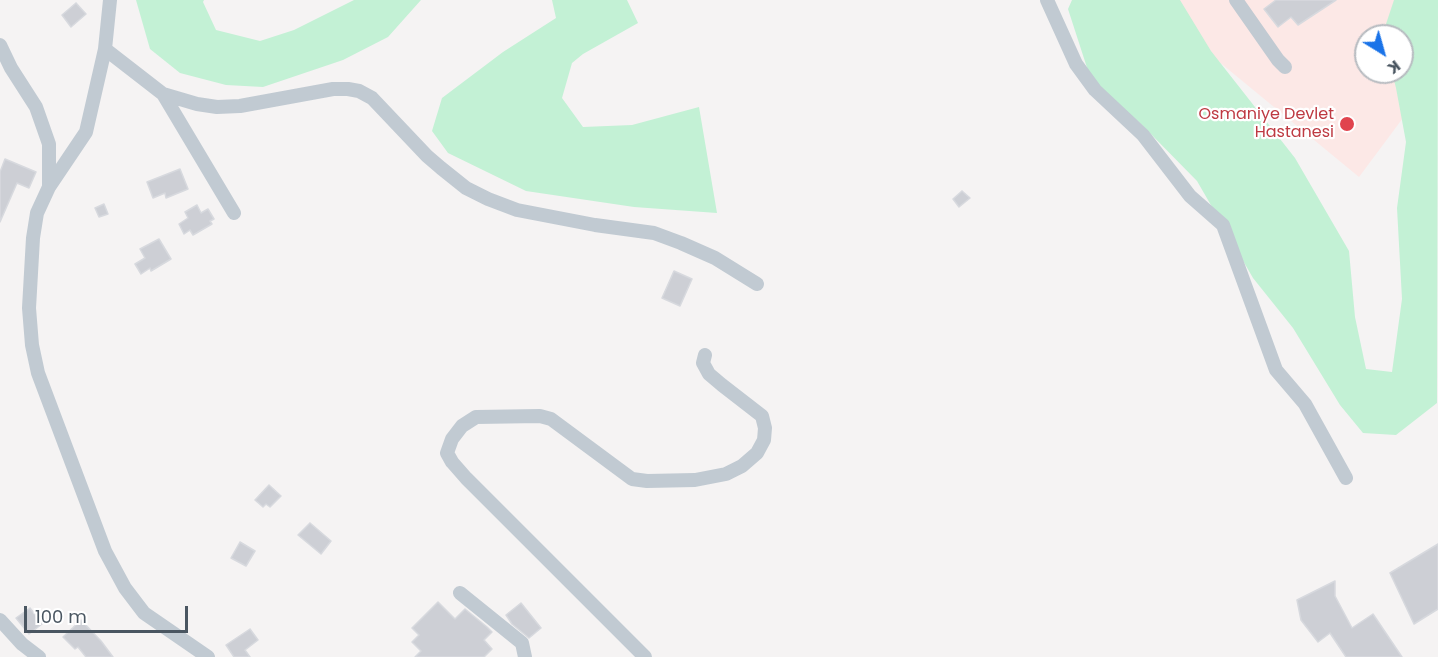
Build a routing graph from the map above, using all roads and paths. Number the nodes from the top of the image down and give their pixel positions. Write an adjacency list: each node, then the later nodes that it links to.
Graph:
1 (110, 0): 5 (street)
2 (1047, 0): 12 (street)
3 (1236, 0): 6 (street)
4 (0, 45): 8 (street)
5 (105, 49): 7 (street); 8 (street)
6 (1285, 67)
7 (164, 94): 9 (street); 10 (street)
8 (49, 187): 16 (street)
9 (234, 213)
10 (757, 284)
11 (705, 355): 18 (street)
12 (1346, 478)
13 (460, 593): 17 (street)
14 (0, 620): 15 (street)
15 (39, 657)
16 (208, 657)
17 (525, 657)
18 (645, 657)

